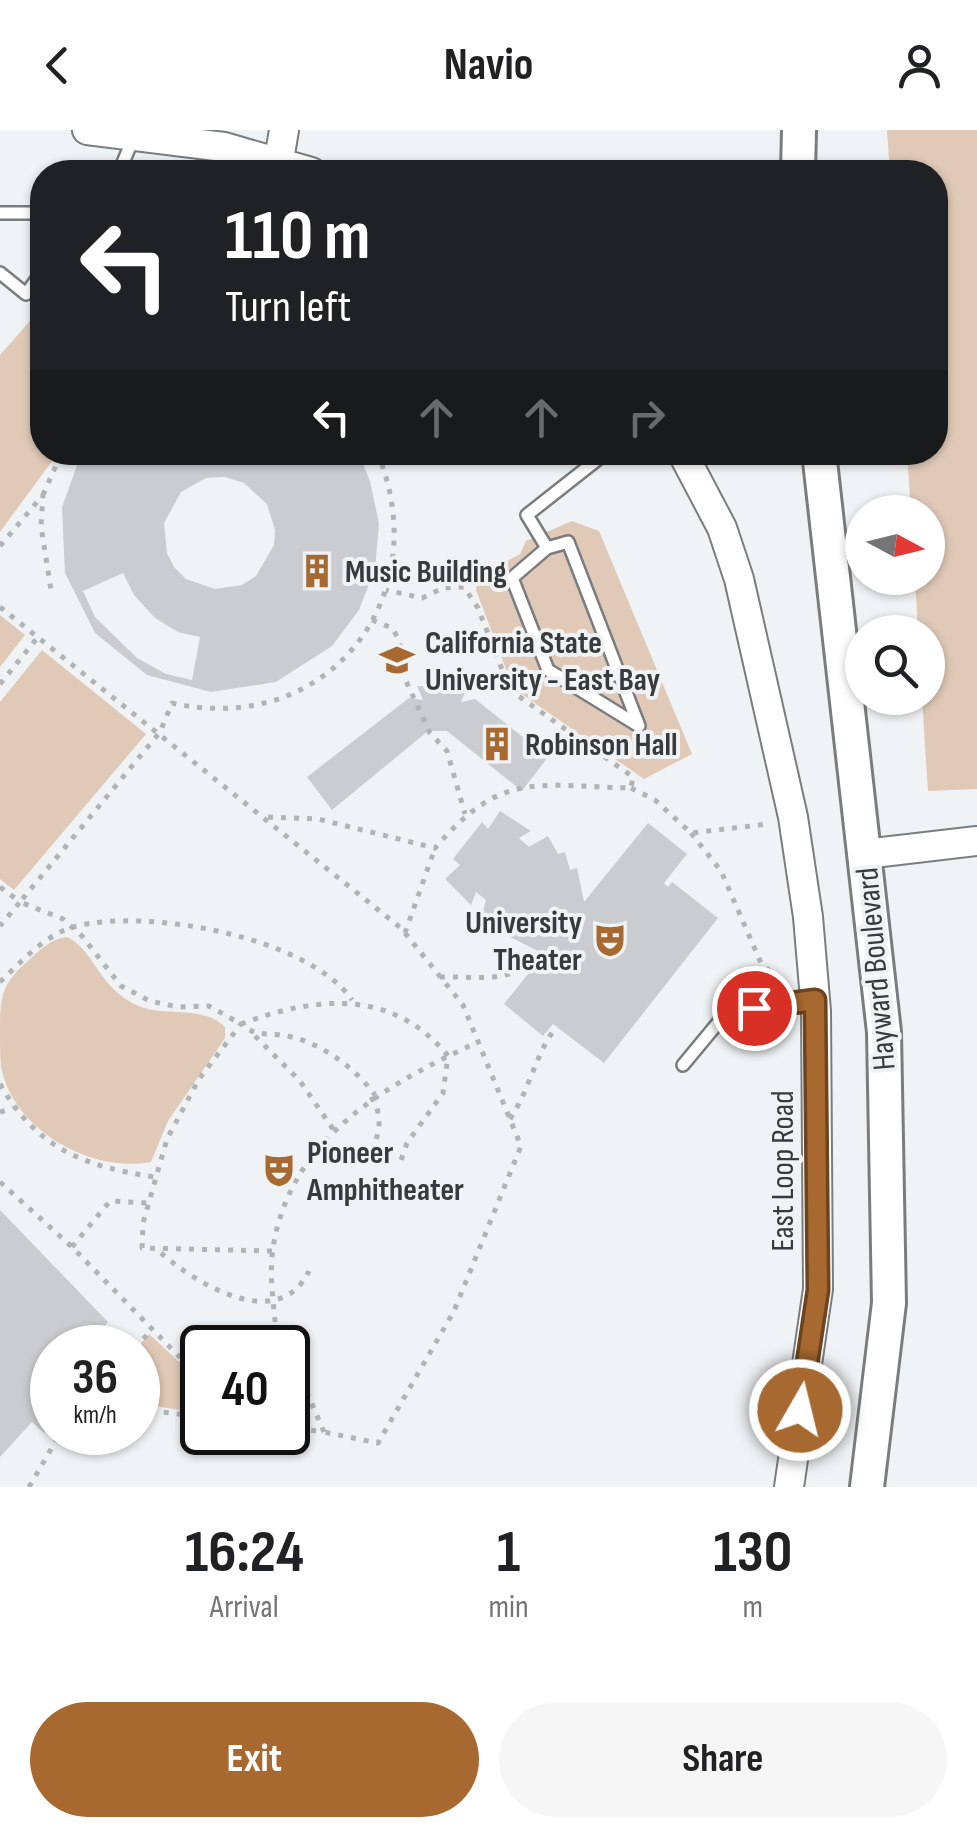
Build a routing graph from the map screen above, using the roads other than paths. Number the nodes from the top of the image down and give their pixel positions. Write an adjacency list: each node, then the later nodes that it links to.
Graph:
1 (87, 130): 4 (street)
2 (284, 130): 6 (street)
3 (799, 130): 7 (main road)
4 (134, 135): 5 (lane); 6 (street)
5 (124, 160)
6 (278, 160)
7 (798, 160)
8 (0, 213): 9 (lane)
9 (30, 213)
10 (0, 273): 11 (lane)
11 (30, 288)
12 (590, 465): 15 (lane)
13 (689, 465): 18 (street, East Loop Road)
14 (820, 465): 17 (main road, Hayward Boulevard)
15 (547, 548): 15 (lane)
16 (977, 841): 17 (street)
17 (865, 854): 21 (main road, Hayward Boulevard)
18 (815, 1000): 19 (lane); 20 (street, East Loop Road)
19 (683, 1065)
20 (789, 1487)
21 (867, 1487)

